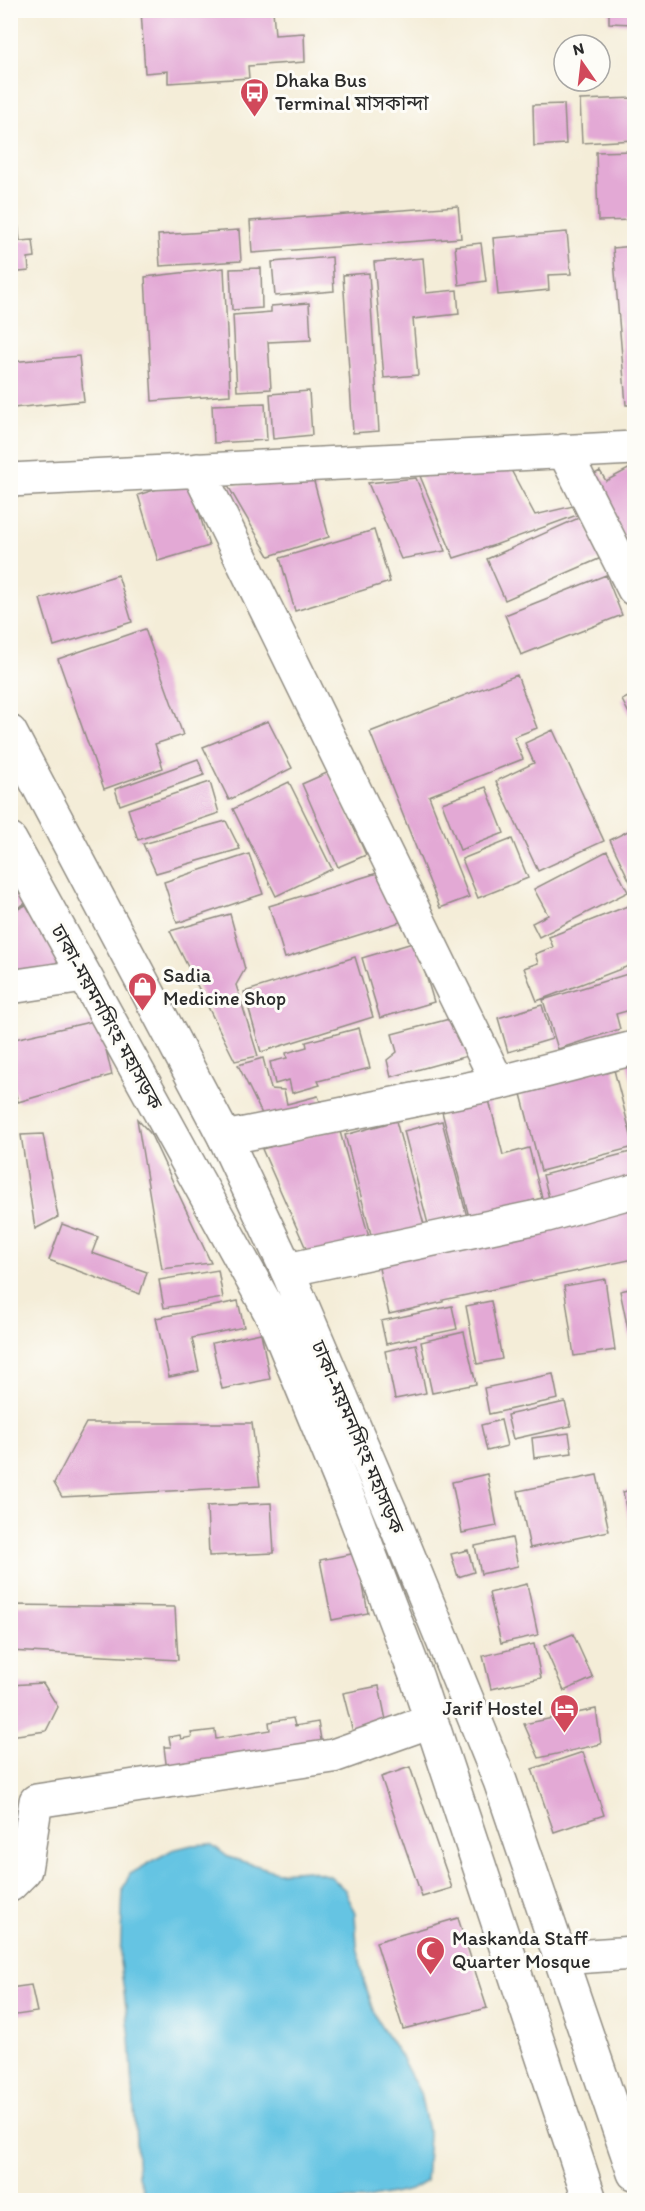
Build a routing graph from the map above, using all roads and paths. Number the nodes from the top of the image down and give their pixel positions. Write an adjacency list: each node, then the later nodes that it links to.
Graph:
1 (634, 448): 2 (main road)
2 (564, 452): 3 (main road); 5 (main road)
3 (198, 470): 4 (main road); 11 (main road)
4 (10, 480)
5 (634, 589)
6 (10, 732): 12 (main road, ঢাকা-ময়মনসিংহ মহাসড়ক)
7 (10, 840): 8 (main road, ঢাকা-ময়মনসিংহ মহাসড়ক)
8 (84, 976): 9 (main road); 15 (main road, ঢাকা-ময়মনসিংহ মহাসড়ক)
9 (10, 987)
10 (634, 1048): 11 (main road)
11 (498, 1083): 12 (main road)
12 (225, 1138): 14 (main road, ঢাকা-ময়মনসিংহ মহাসড়ক)
13 (634, 1191): 14 (main road)
14 (287, 1270): 19 (main road, ঢাকা-ময়মনসিংহ মহাসড়ক)
15 (431, 1721): 16 (main road); 21 (main road, ঢাকা-ময়মনসিংহ মহাসড়ক)
16 (23, 1803): 17 (main road)
17 (10, 1885)
18 (634, 1953): 19 (main road)
19 (560, 1958): 20 (main road, ঢাকা-ময়মনসিংহ মহাসড়ক)
20 (634, 2173)
21 (590, 2200)

